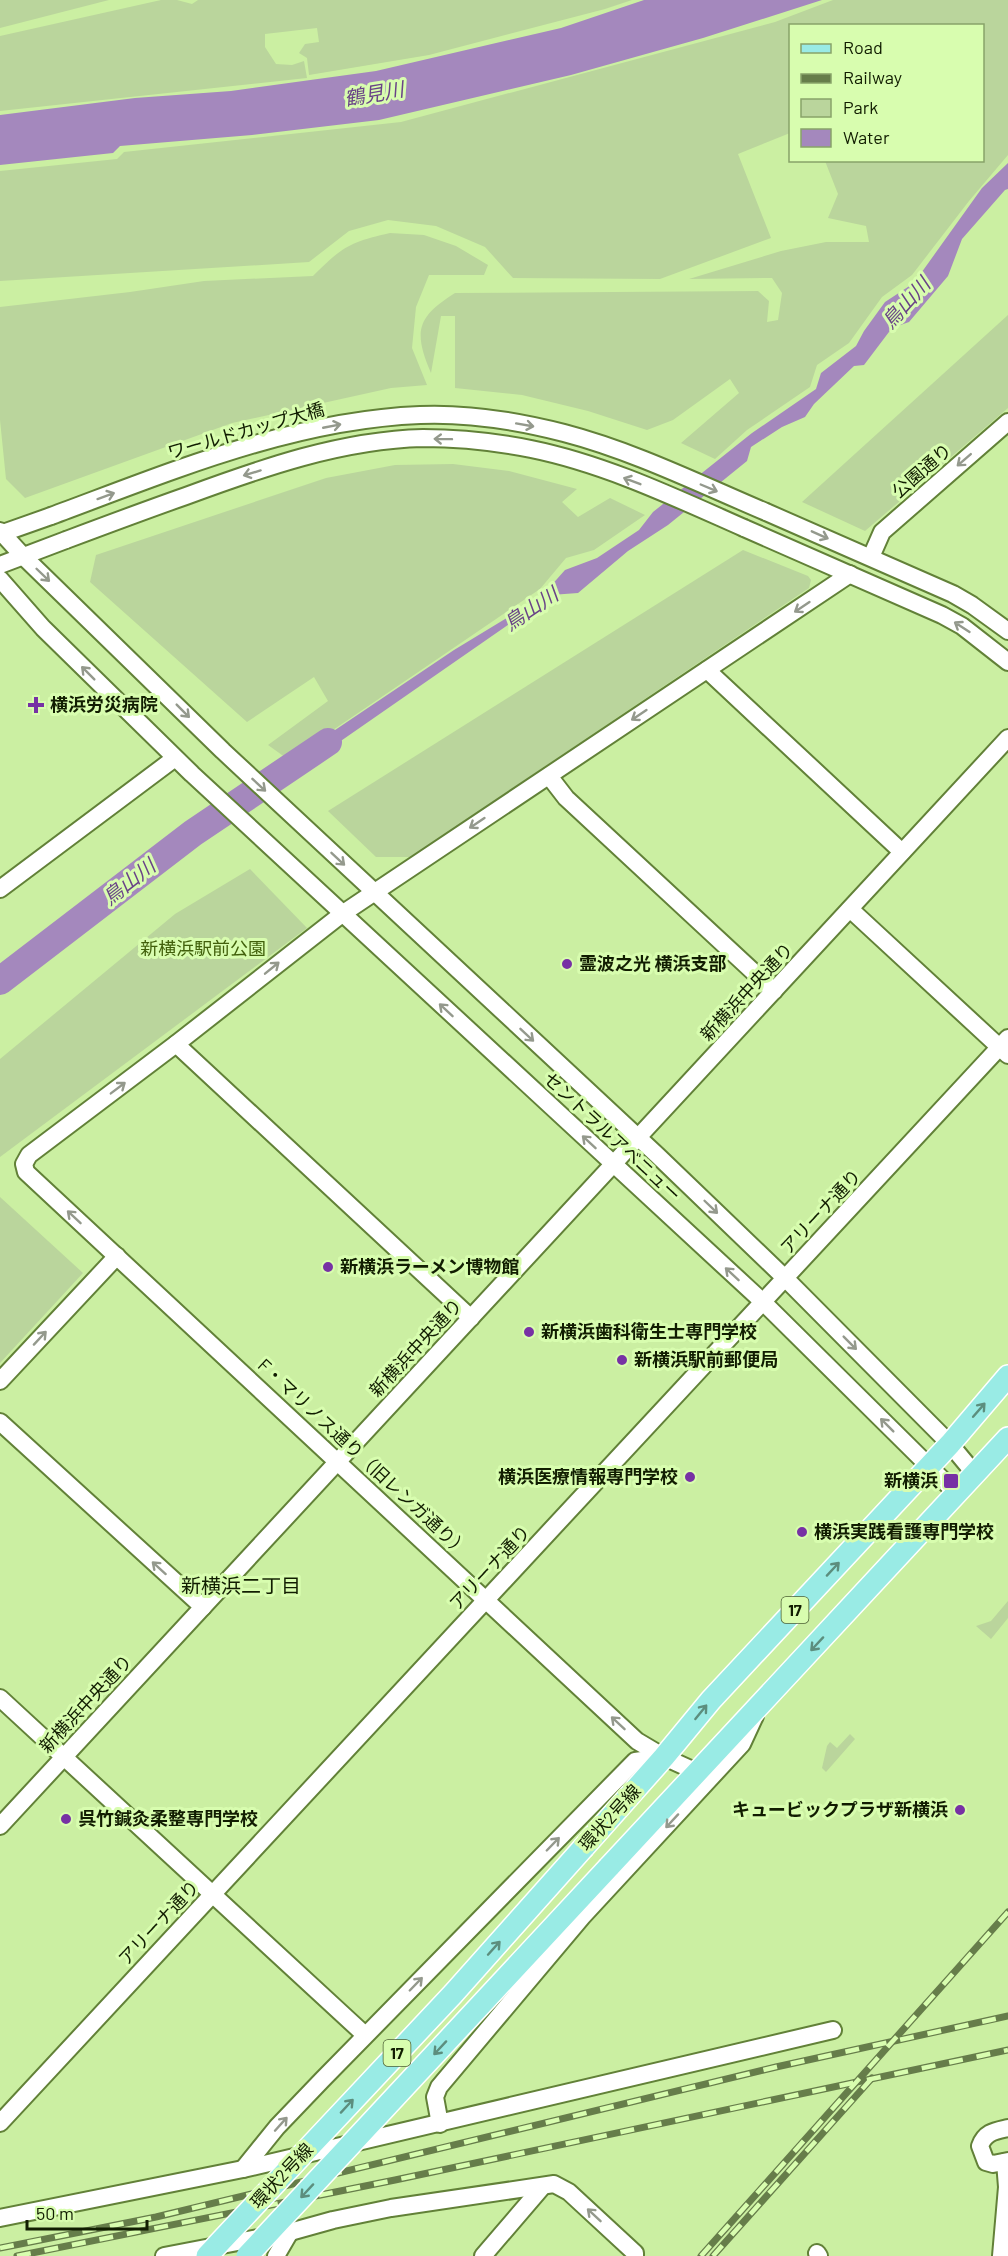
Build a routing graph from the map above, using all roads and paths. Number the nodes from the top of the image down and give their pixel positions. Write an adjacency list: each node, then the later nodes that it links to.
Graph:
1 (1008, 422): 4 (street, 公園通り, one-way to 4)
2 (1, 533): 3 (street, セントラルアベニュー); 4 (street, ワールドカップ大橋, one-way to 4, bridge)
3 (23, 556): 5 (street); 6 (street, one-way to 3, bridge); 16 (street, セントラルアベニュー, one-way to 16)
4 (871, 557): 8 (street, ワールドカップ大橋)
5 (0, 565)
6 (850, 574): 9 (street, one-way to 6); 10 (street, one-way to 10)
7 (0, 579): 12 (street, セントラルアベニュー, one-way to 7)
8 (1008, 631)
9 (1008, 662)
10 (707, 670): 13 (street, one-way to 13); 14 (street)
11 (1008, 738): 14 (street, 新横浜中央通り)
12 (175, 758): 15 (street); 18 (street, セントラルアベニュー)
13 (549, 776): 16 (street, one-way to 16); 19 (street)
14 (902, 852): 17 (street, 新横浜中央通り)
15 (0, 889)
16 (374, 892): 18 (street); 22 (street, セントラルアベニュー, one-way to 22)
17 (850, 909): 19 (street, 新横浜中央通り); 21 (street)
18 (342, 914): 20 (street, one-way to 18); 23 (street, セントラルアベニュー, one-way to 18)
19 (774, 991): 22 (street, 新横浜中央通り)
20 (176, 1044): 24 (street, F・マリノス通り（旧レンガ通り）, one-way to 20); 27 (street)
21 (1005, 1047): 25 (street, アリーナ通り)
22 (639, 1137): 23 (street, 新横浜中央通り); 25 (street, セントラルアベニュー, one-way to 25)
23 (613, 1164): 26 (street, セントラルアベニュー, one-way to 23); 27 (street, 新横浜中央通り)
24 (117, 1256): 29 (street, one-way to 24); 33 (street, F・マリノス通り（旧レンガ通り）)
25 (786, 1279): 26 (street, アリーナ通り); 32 (street, セントラルアベニュー, one-way to 32)
26 (764, 1303): 34 (street, セントラルアベニュー, one-way to 26); 37 (street, アリーナ通り)
27 (471, 1318): 33 (street, 新横浜中央通り)
28 (1008, 1376): 32 (main road, 環状2号線 / 17, one-way to 28)
29 (0, 1381)
30 (0, 1422): 38 (street, one-way to 30)
31 (1008, 1438): 35 (main road, 環状2号線 / 17)
32 (950, 1444): 34 (main road, 環状2号線 / 17); 35 (street, セントラルアベニュー)
33 (338, 1461): 37 (street, F・マリノス通り（旧レンガ通り）); 38 (street, 新横浜中央通り)
34 (929, 1466): 36 (street, セントラルアベニュー); 42 (main road, 環状2号線 / 17, one-way to 34)
35 (974, 1473): 36 (main road, 環状2号線 / 17)
36 (956, 1493): 40 (main road, 環状2号線 / 17, one-way to 40)
37 (487, 1600): 42 (street, F・マリノス通り（旧レンガ通り）, one-way to 37); 45 (street, アリーナ通り)
38 (203, 1607): 41 (street, 新横浜中央通り)
39 (0, 1698): 41 (street)
40 (761, 1704): 43 (main road, 環状2号線 / 17); 49 (street, one-way to 49)
41 (64, 1756): 44 (street, 新横浜中央通り); 45 (street)
42 (664, 1758): 43 (street, F・マリノス通り（旧レンガ通り）); 47 (street, one-way to 42); 57 (main road, 環状2号線 / 17, one-way to 42, bridge)
43 (697, 1772): 58 (main road, 環状2号線 / 17, one-way to 58, bridge)
44 (0, 1826)
45 (213, 1894): 47 (street); 48 (street, アリーナ通り)
46 (833, 2031): 49 (street)
47 (365, 2035): 52 (street, one-way to 47)
48 (0, 2123)
49 (440, 2124): 52 (street)
50 (1008, 2128): 51 (street)
51 (1006, 2162): 62 (street)
52 (243, 2169): 54 (street)
53 (543, 2186): 55 (street); 60 (street); 61 (street, one-way to 53)
54 (0, 2218)
55 (290, 2232): 56 (street); 59 (street)
56 (164, 2256)
57 (207, 2256)
58 (248, 2256)
59 (276, 2256)
60 (483, 2256)
61 (635, 2256)
62 (1001, 2256)

